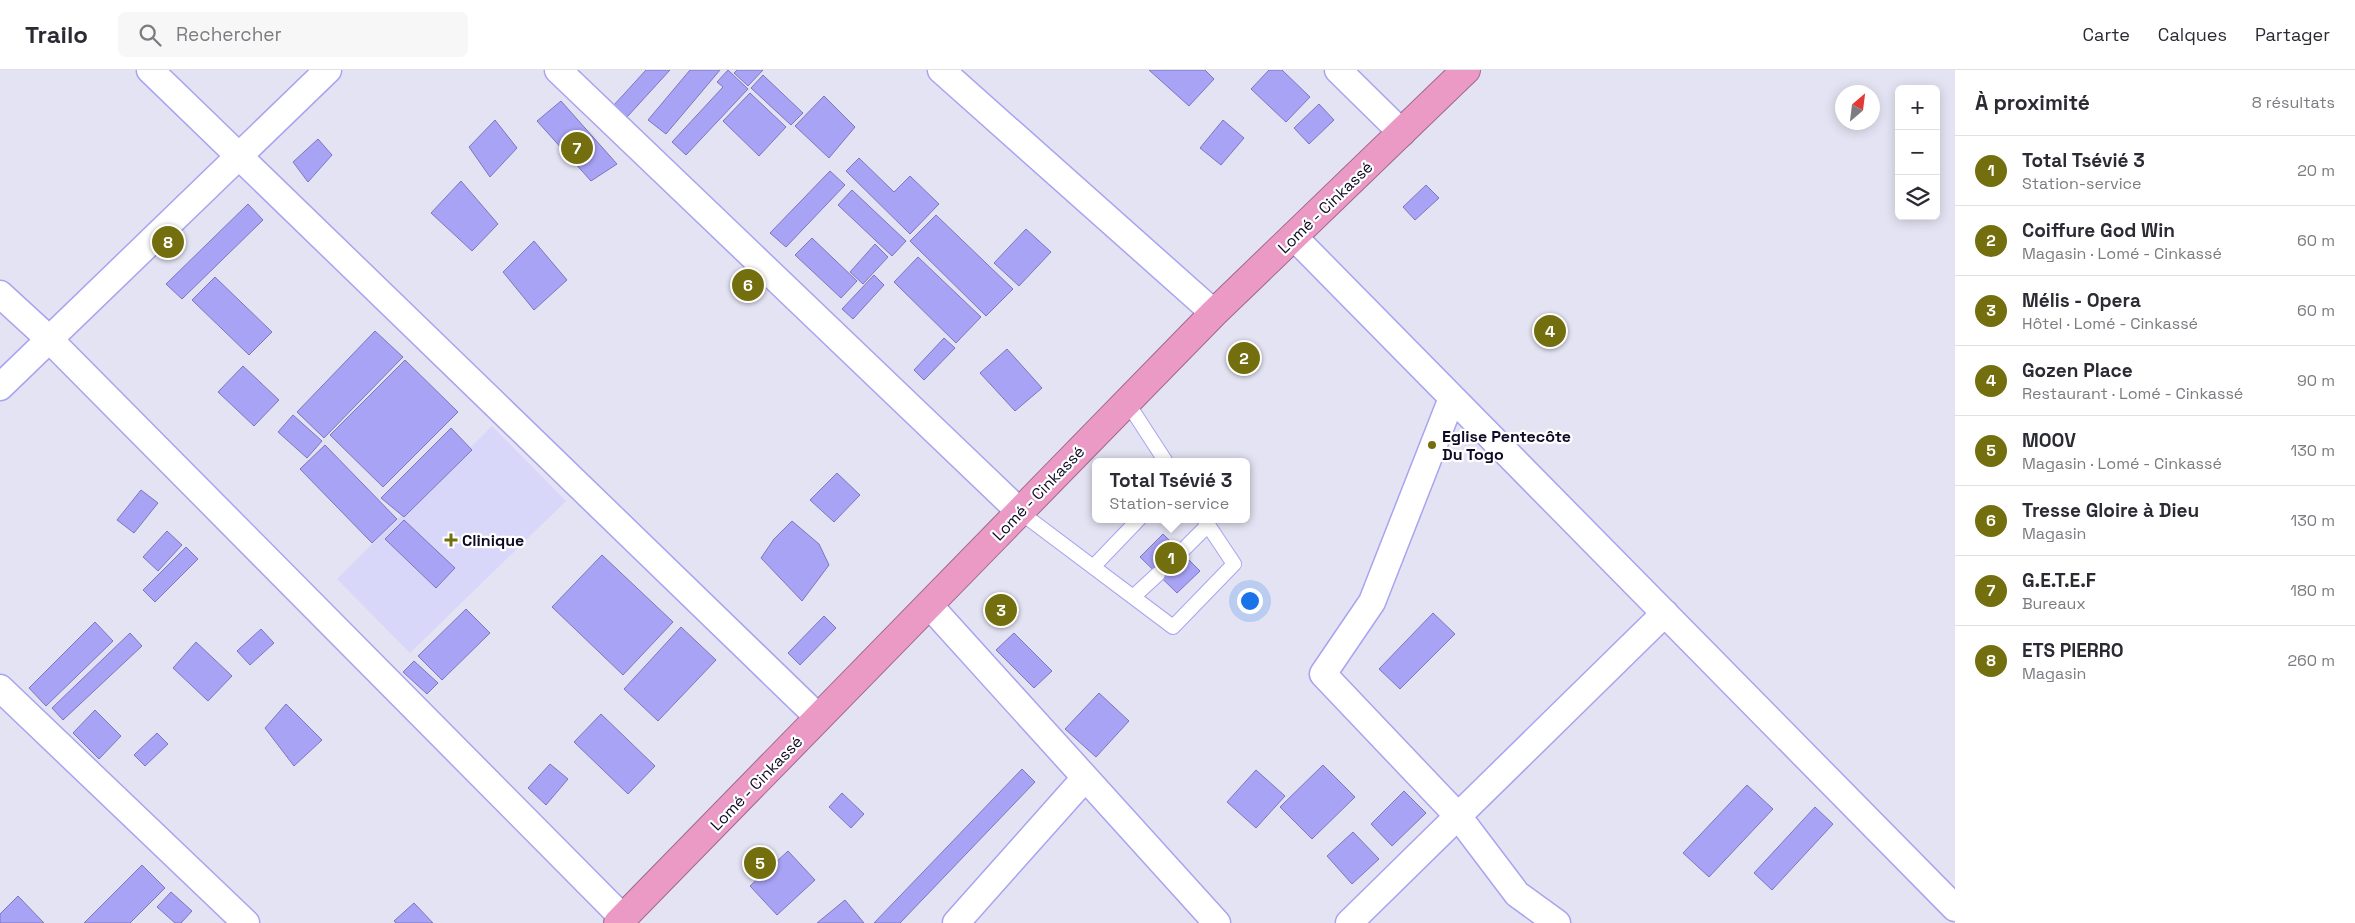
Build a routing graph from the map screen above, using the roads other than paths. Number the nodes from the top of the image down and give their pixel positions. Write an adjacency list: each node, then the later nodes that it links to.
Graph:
1 (150, 70): 8 (street)
2 (328, 70): 8 (street)
3 (558, 70): 17 (street)
4 (941, 70): 11 (street)
5 (1338, 70): 7 (street)
6 (1466, 70): 7 (highway, Lomé - Cinkassé)
7 (1402, 133): 9 (highway, Lomé - Cinkassé)
8 (238, 157): 12 (street); 28 (street)
9 (1294, 237): 11 (highway, Lomé - Cinkassé); 14 (street)
10 (0, 294): 12 (street)
11 (1214, 313): 15 (highway, Lomé - Cinkassé)
12 (49, 339): 13 (street); 34 (street)
13 (0, 387)
14 (1452, 398): 26 (street); 30 (street)
15 (1127, 402): 16 (lane); 17 (highway, Lomé - Cinkassé)
16 (1163, 458)
17 (1020, 512): 22 (lane); 25 (highway, Lomé - Cinkassé)
18 (1136, 523): 22 (lane)
19 (1205, 523): 21 (lane)
20 (1207, 523): 24 (lane)
21 (1181, 552)
22 (1093, 567): 24 (lane)
23 (1158, 574): 24 (lane)
24 (1133, 597)
25 (929, 605): 28 (highway, Lomé - Cinkassé); 29 (street)
26 (1665, 613): 30 (street); 31 (street)
27 (0, 688): 35 (street)
28 (819, 718): 34 (highway, Lomé - Cinkassé)
29 (1085, 778): 36 (street); 37 (street)
30 (1458, 816): 38 (street); 39 (street)
31 (1924, 876): 32 (street); 33 (street)
32 (1955, 887)
33 (1955, 908)
34 (621, 920)
35 (246, 923)
36 (956, 923)
37 (1217, 923)
38 (1349, 923)
39 (1557, 923)

